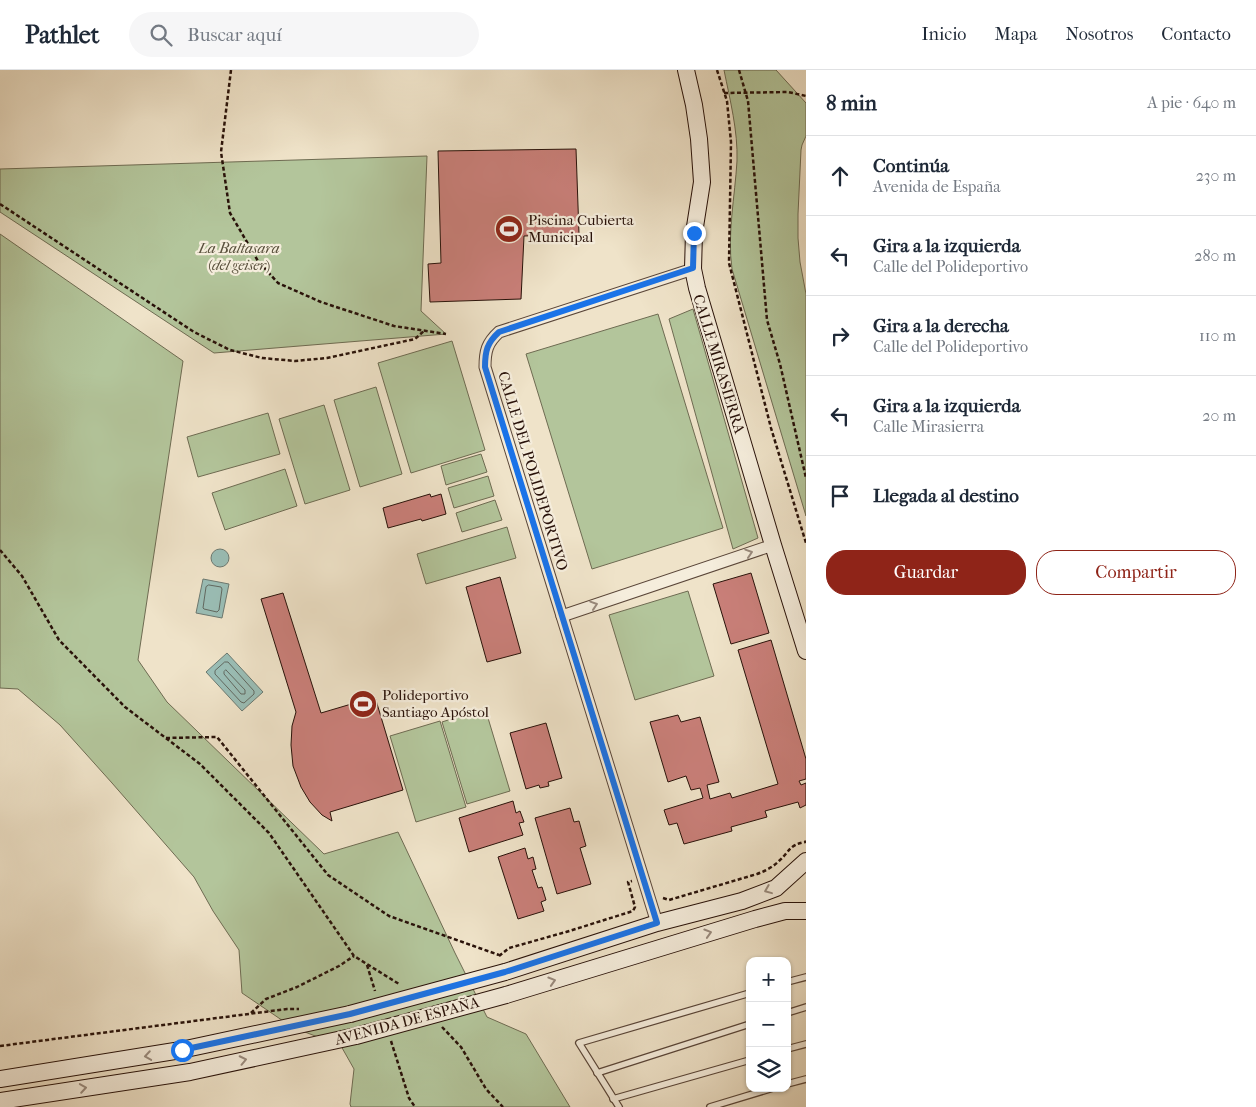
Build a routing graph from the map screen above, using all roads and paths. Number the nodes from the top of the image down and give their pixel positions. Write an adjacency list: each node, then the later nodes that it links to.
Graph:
1 (231, 70): 10 (path)
2 (686, 70): 9 (main road, CALLE MIRASIERRA)
3 (717, 70): 5 (path)
4 (740, 70): 6 (path)
5 (724, 93): 6 (path); 13 (path)
6 (745, 93): 7 (path); 12 (path)
7 (806, 96)
8 (0, 204): 10 (path)
9 (693, 268): 14 (main road, CALLE MIRASIERRA); 16 (street, CALLE DEL POLIDEPORTIVO)
10 (425, 330): 11 (path)
11 (446, 334)
12 (806, 478)
13 (806, 543)
14 (773, 545): 16 (street, one-way to 14); 17 (main road, CALLE MIRASIERRA)
15 (0, 550): 18 (path)
16 (562, 616): 21 (street, CALLE DEL POLIDEPORTIVO)
17 (806, 651)
18 (165, 738): 22 (path); 23 (path)
19 (806, 860): 21 (main road, AVENIDA DE ESPAÑA, one-way to 21)
20 (806, 911): 44 (main road, AVENIDA DE ESPAÑA, one-way to 20, bridge)
21 (657, 923): 39 (main road, AVENIDA DE ESPAÑA, one-way to 39, bridge)
22 (499, 955)
23 (354, 956): 26 (path); 31 (path)
24 (806, 977): 25 (lane)
25 (791, 981)
26 (400, 985)
27 (746, 994): 38 (lane)
28 (806, 1007): 30 (lane)
29 (302, 1009): 31 (path)
30 (791, 1012)
31 (250, 1014): 35 (path)
32 (746, 1025): 38 (lane)
33 (441, 1026): 45 (path)
34 (806, 1044): 36 (lane)
35 (0, 1046)
36 (791, 1048)
37 (746, 1061): 43 (lane)
38 (597, 1073): 43 (lane)
39 (0, 1079)
40 (806, 1079): 41 (lane)
41 (791, 1083)
42 (760, 1092): 47 (lane)
43 (613, 1099): 46 (lane)
44 (0, 1101)
45 (503, 1107)
46 (619, 1107)
47 (710, 1107)

